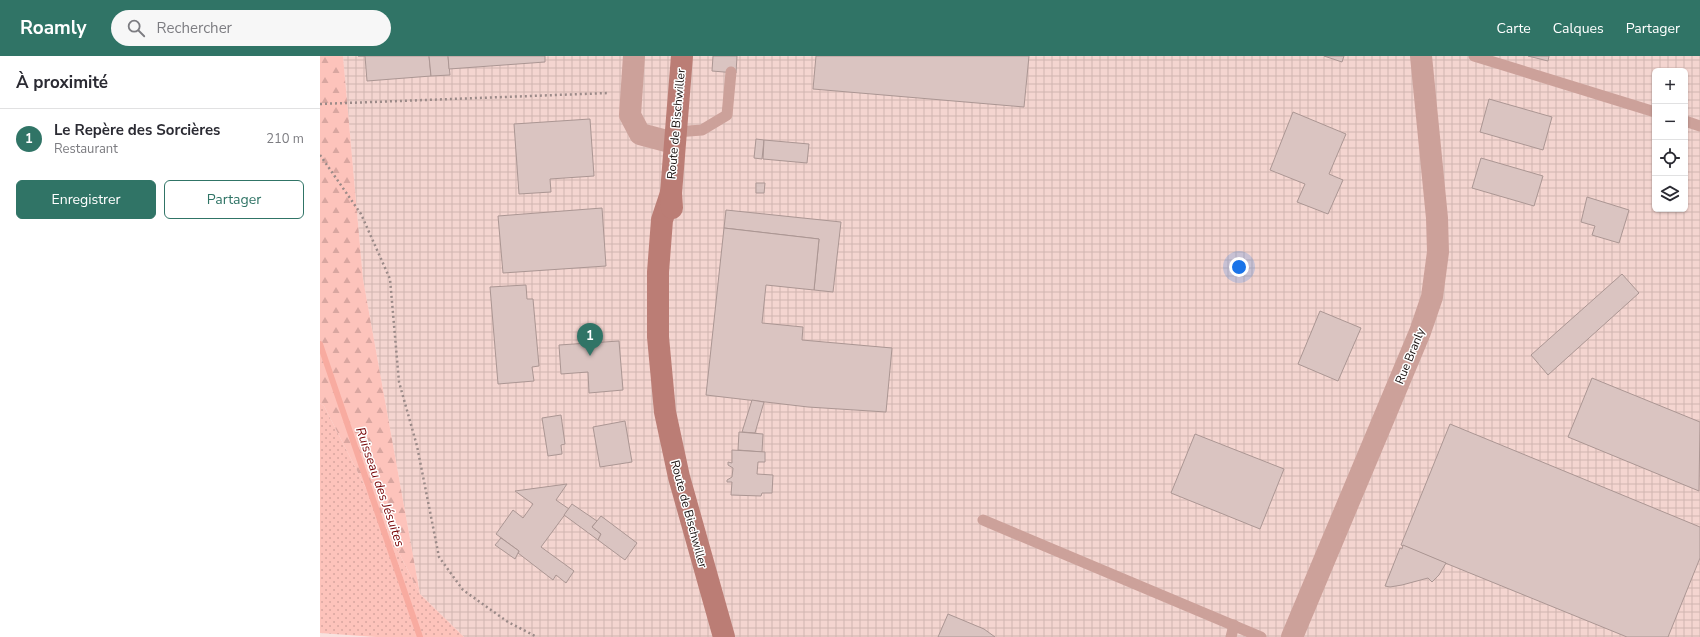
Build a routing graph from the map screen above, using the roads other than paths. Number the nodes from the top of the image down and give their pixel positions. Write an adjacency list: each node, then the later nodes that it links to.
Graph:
1 (634, 56): 9 (street)
2 (682, 56): 9 (street, Route de Bischwiller)
3 (1421, 56): 15 (street, Rue Branly)
4 (1474, 56): 6 (lane)
5 (731, 72): 9 (lane)
6 (1652, 111)
7 (1688, 122): 8 (lane)
8 (1700, 126)
9 (675, 137): 12 (street, Route de Bischwiller)
10 (983, 520): 11 (lane)
11 (1234, 625): 13 (lane); 14 (lane)
12 (724, 637)
13 (1231, 637)
14 (1261, 637)
15 (1292, 637)

